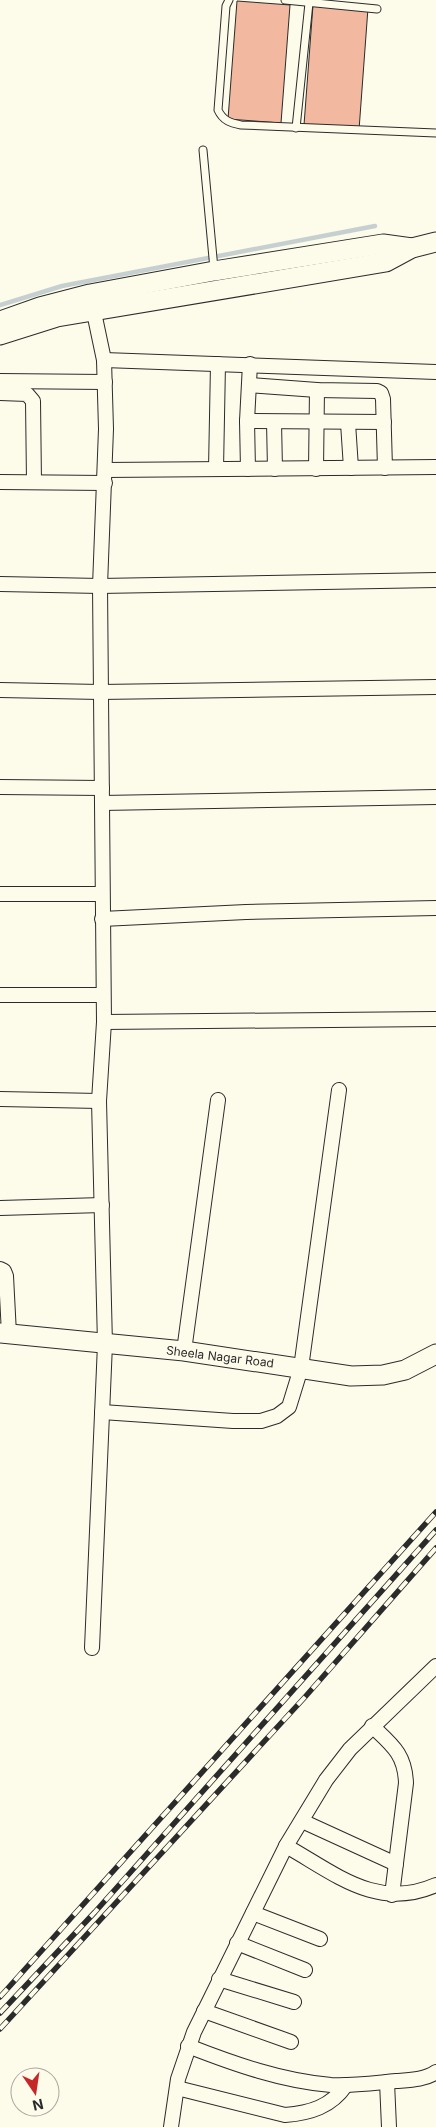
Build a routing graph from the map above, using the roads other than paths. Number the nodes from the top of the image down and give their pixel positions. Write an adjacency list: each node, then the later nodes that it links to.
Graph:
1 (229, 0): 5 (lane)
2 (285, 0): 3 (lane)
3 (309, 3): 4 (lane); 5 (lane)
4 (377, 9)
5 (296, 128): 6 (lane)
6 (436, 133)
7 (203, 150): 10 (lane)
8 (436, 242): 9 (street)
9 (412, 248): 10 (street); 11 (street)
10 (214, 266): 11 (street)
11 (92, 303): 12 (street); 13 (street); 14 (street)
12 (0, 321)
13 (0, 335)
14 (104, 360): 15 (street); 19 (street)
15 (218, 364): 16 (street); 31 (street)
16 (250, 364): 17 (street); 20 (street)
17 (436, 372)
18 (0, 381): 19 (street)
19 (105, 382): 35 (street)
20 (249, 386): 21 (street); 23 (street)
21 (317, 390): 25 (street); 26 (street)
22 (0, 393): 37 (street)
23 (247, 421): 24 (street); 32 (street)
24 (274, 422): 25 (street); 33 (street)
25 (316, 422): 27 (street); 34 (street)
26 (384, 422): 27 (street); 30 (street)
27 (348, 423): 29 (street)
28 (436, 467): 30 (street)
29 (351, 468): 30 (street); 34 (street)
30 (385, 468)
31 (216, 469): 32 (street); 35 (street)
32 (248, 469): 33 (street)
33 (276, 469): 34 (street)
34 (316, 469)
35 (105, 476): 37 (street); 40 (street)
36 (0, 482): 37 (street)
37 (34, 482)
38 (436, 580): 40 (street)
39 (0, 584): 40 (street)
40 (100, 586): 43 (street)
41 (436, 687): 43 (street)
42 (0, 690): 43 (street)
43 (100, 692): 45 (street)
44 (0, 787): 45 (street)
45 (102, 788): 47 (street)
46 (436, 797): 47 (street)
47 (102, 803): 49 (street)
48 (0, 894): 49 (street)
49 (102, 894): 51 (street)
50 (436, 908): 51 (street)
51 (102, 919): 53 (street)
52 (0, 995): 53 (street)
53 (104, 995): 55 (street)
54 (435, 1019): 55 (street)
55 (104, 1022): 59 (street)
56 (339, 1090): 67 (street)
57 (0, 1099): 59 (street)
58 (218, 1100): 65 (street)
59 (99, 1101): 60 (street)
60 (102, 1205): 61 (street); 64 (street)
61 (0, 1208)
62 (0, 1269): 63 (street)
63 (4, 1334): 64 (street, Sheela Nagar Road)
64 (105, 1344): 65 (street, Sheela Nagar Road); 68 (street)
65 (184, 1352): 67 (street, Sheela Nagar Road)
66 (436, 1354): 67 (street, Sheela Nagar Road)
67 (301, 1368): 68 (street)
68 (102, 1412): 69 (street)
69 (92, 1648)
70 (436, 1666): 71 (street)
71 (372, 1726): 72 (street); 74 (street)
72 (302, 1821): 73 (street); 74 (street)
73 (286, 1846): 76 (street); 77 (street)
74 (396, 1864): 76 (street)
75 (436, 1885): 76 (street)
76 (392, 1895)
77 (253, 1913): 78 (street); 79 (street)
78 (320, 1938)
79 (237, 1943): 80 (street); 81 (street)
80 (304, 1970)
81 (219, 1979): 82 (street); 83 (street)
82 (294, 2002)
83 (204, 2011): 84 (street); 85 (street)
84 (290, 2042)
85 (188, 2046): 88 (street); 89 (street)
86 (436, 2072): 87 (street)
87 (387, 2082): 88 (street); 91 (street)
88 (346, 2085): 89 (street)
89 (177, 2088): 90 (street)
90 (171, 2127)
91 (389, 2127)

